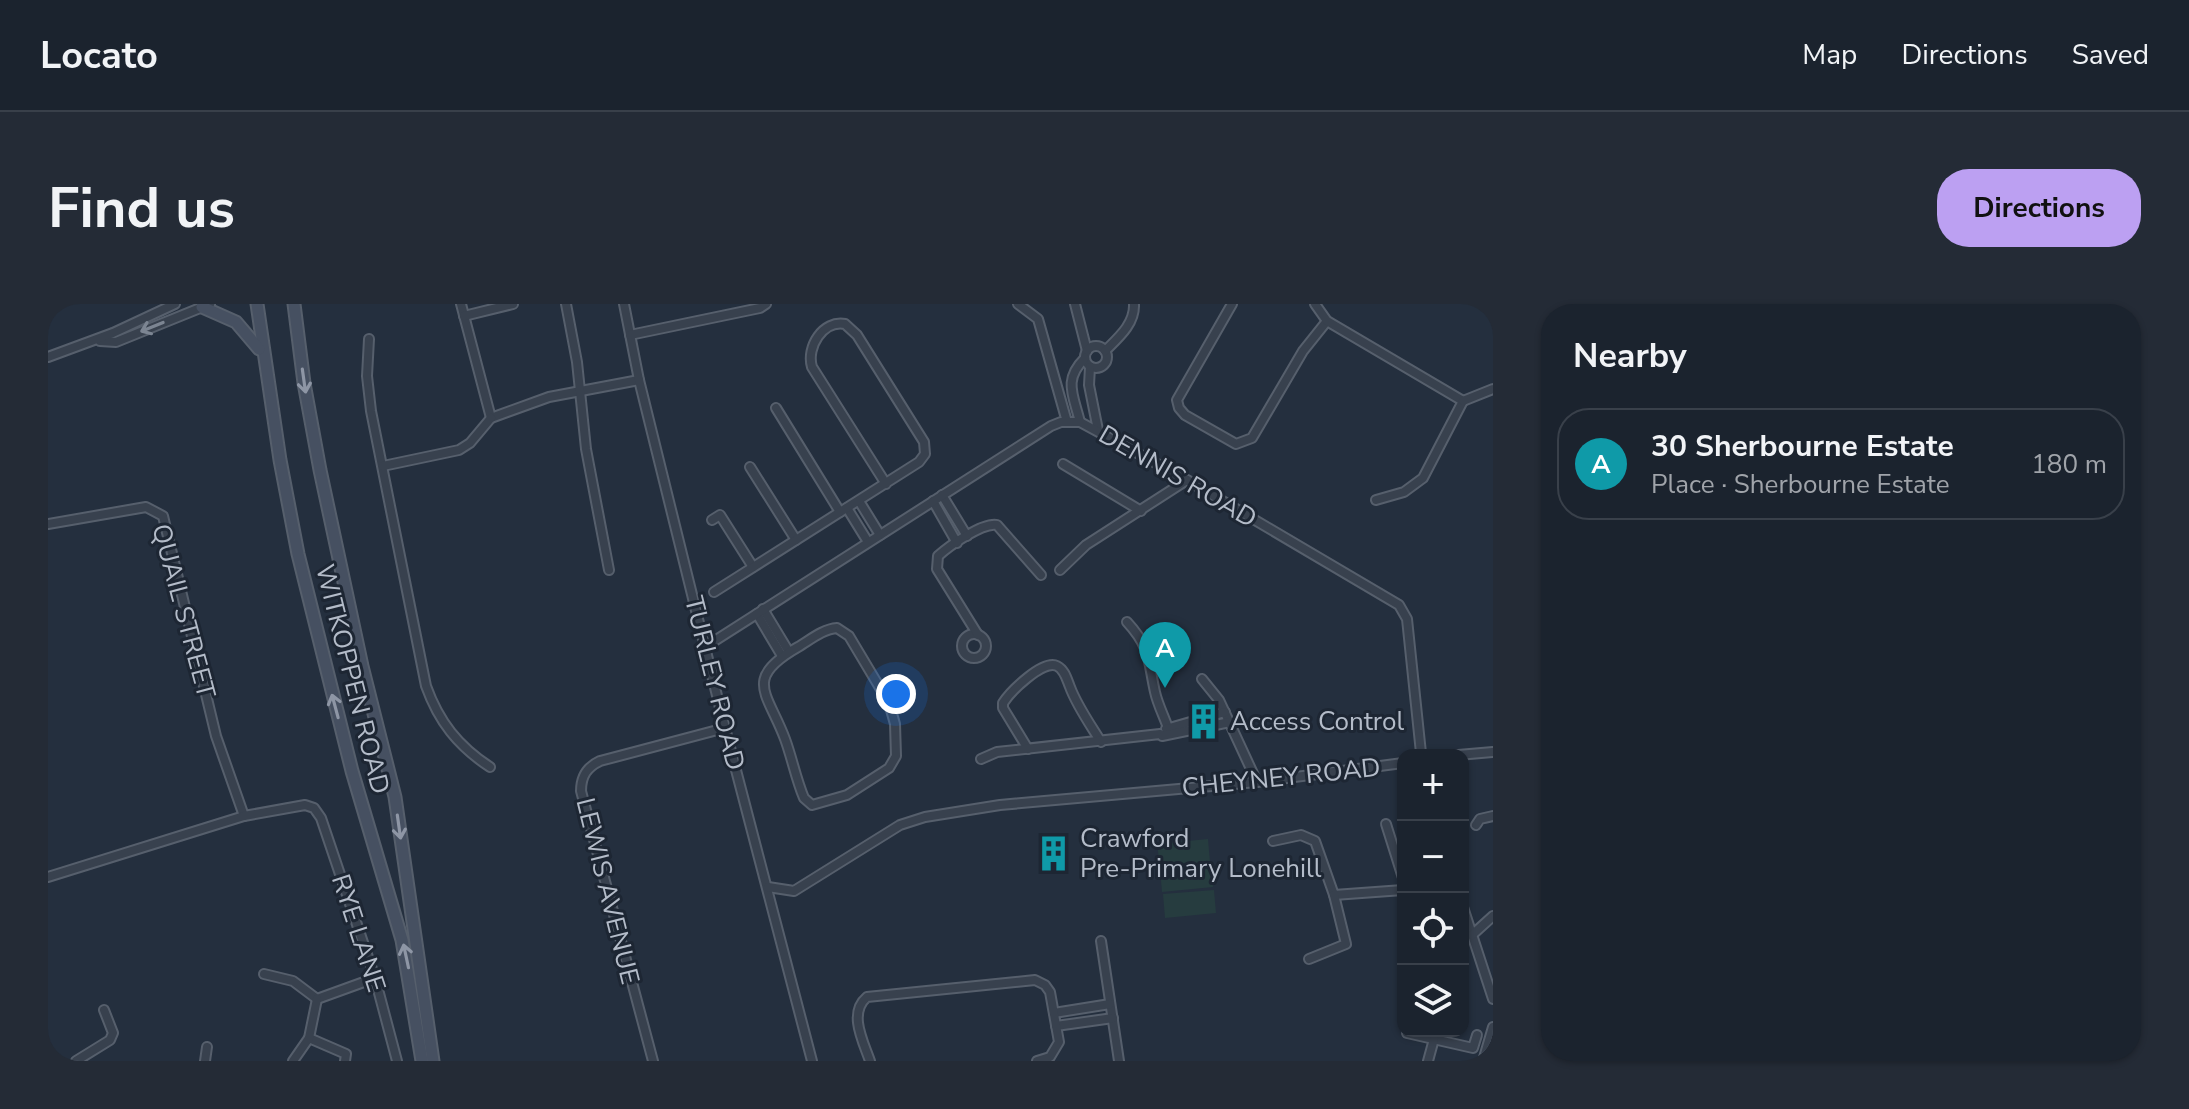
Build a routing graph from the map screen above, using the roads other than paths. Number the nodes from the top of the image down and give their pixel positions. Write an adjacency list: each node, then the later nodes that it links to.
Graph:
1 (175, 304): 19 (street)
2 (257, 304): 21 (main road, WITKOPPEN ROAD)
3 (461, 304): 15 (street)
4 (513, 304): 15 (street)
5 (566, 304): 26 (street)
6 (624, 304): 17 (street, TURLEY ROAD)
7 (766, 304): 17 (street)
8 (1018, 304): 33 (street)
9 (1075, 304): 22 (street)
10 (1134, 304): 20 (street)
11 (1232, 304): 16 (street)
12 (1315, 304): 16 (street)
13 (206, 305): 19 (street, one-way to 19); 21 (main road)
14 (295, 305): 114 (main road, WITKOPPEN ROAD, one-way to 114)
15 (464, 316): 32 (street)
16 (1327, 321): 30 (street)
17 (630, 335): 25 (street, TURLEY ROAD)
18 (369, 339): 37 (street)
19 (96, 341): 23 (street)
20 (1105, 351): 22 (street); 24 (street)
21 (262, 353): 113 (main road, WITKOPPEN ROAD, one-way to 21)
22 (1086, 354): 24 (street); 29 (street)
23 (48, 357)
24 (1090, 367): 28 (street)
25 (639, 380): 26 (street); 62 (street, TURLEY ROAD)
26 (579, 390): 32 (street); 55 (street)
27 (1493, 392): 30 (street)
28 (1091, 393): 29 (street); 35 (street)
29 (1073, 395): 34 (street)
30 (1463, 401): 42 (street)
31 (776, 408): 45 (street)
32 (491, 418): 37 (street)
33 (1067, 422): 34 (street, DENNIS ROAD); 41 (street, DENNIS ROAD)
34 (1080, 422): 35 (street, DENNIS ROAD)
35 (1098, 430): 39 (street, DENNIS ROAD)
36 (1063, 464): 46 (street)
37 (383, 466): 76 (street)
38 (750, 467): 51 (street)
39 (1187, 480): 46 (street); 71 (street, DENNIS ROAD)
40 (886, 484): 40 (street); 43 (street)
41 (942, 495): 44 (street, DENNIS ROAD); 50 (street)
42 (1376, 500)
43 (859, 501): 45 (street); 49 (street)
44 (933, 501): 49 (street, DENNIS ROAD); 53 (street)
45 (844, 510): 51 (street); 52 (street)
46 (1141, 511): 56 (street)
47 (712, 520): 54 (street)
48 (48, 524): 78 (street, QUAIL STREET)
49 (880, 535): 52 (street, DENNIS ROAD)
50 (967, 536): 53 (street); 57 (street)
51 (796, 540): 54 (street)
52 (868, 542): 59 (street, DENNIS ROAD)
53 (957, 543): 61 (street)
54 (753, 567): 58 (street)
55 (609, 570)
56 (1060, 570)
57 (1041, 575)
58 (714, 592)
59 (760, 612): 62 (street, DENNIS ROAD); 63 (street)
60 (1127, 622): 68 (street)
61 (978, 635)
62 (705, 647): 67 (street, TURLEY ROAD)
63 (786, 654): 63 (street)
64 (1202, 679): 65 (street)
65 (1225, 712): 66 (street); 68 (street)
66 (1230, 722): 68 (street); 77 (street)
67 (725, 728): 85 (street, TURLEY ROAD); 115 (street, LEWIS AVENUE)
68 (1166, 732): 69 (street)
69 (1101, 742): 70 (street); 70 (street)
70 (1028, 749): 74 (street)
71 (1420, 749)
72 (1493, 752): 73 (street)
73 (1469, 754)
74 (981, 759)
75 (1397, 764): 77 (street, CHEYNEY ROAD)
76 (490, 767)
77 (1257, 782): 85 (street, CHEYNEY ROAD)
78 (244, 816): 84 (street); 94 (street, RYE LANE)
79 (1493, 816): 81 (street)
80 (1386, 824): 83 (street)
81 (1476, 825)
82 (1273, 841): 87 (street)
83 (1397, 859)
84 (48, 877)
85 (768, 887): 116 (street, TURLEY ROAD)
86 (1397, 890): 87 (street)
87 (1334, 895): 92 (street)
88 (1493, 916): 90 (street)
89 (1469, 926): 90 (street)
90 (1472, 935): 96 (street)
91 (1101, 941): 97 (street)
92 (1309, 959)
93 (264, 974): 95 (street)
94 (375, 978): 95 (street); 112 (street, RYE LANE)
95 (317, 999): 105 (street)
96 (1493, 999)
97 (1110, 1004): 99 (street); 100 (street)
98 (104, 1010): 108 (street)
99 (1054, 1013): 101 (street); 117 (street)
100 (1113, 1018): 101 (street); 119 (street)
101 (1056, 1026): 118 (street)
102 (1493, 1027): 121 (street)
103 (1477, 1035): 106 (street)
104 (1425, 1037): 106 (street)
105 (309, 1038): 110 (street); 111 (street)
106 (1434, 1039): 120 (street)
107 (207, 1047): 109 (street)
108 (76, 1061)
109 (205, 1061)
110 (293, 1061)
111 (345, 1061)
112 (397, 1061)
113 (422, 1061)
114 (433, 1061)
115 (653, 1061)
116 (812, 1061)
117 (870, 1061)
118 (1037, 1061)
119 (1119, 1061)
120 (1428, 1061)
121 (1483, 1061)

